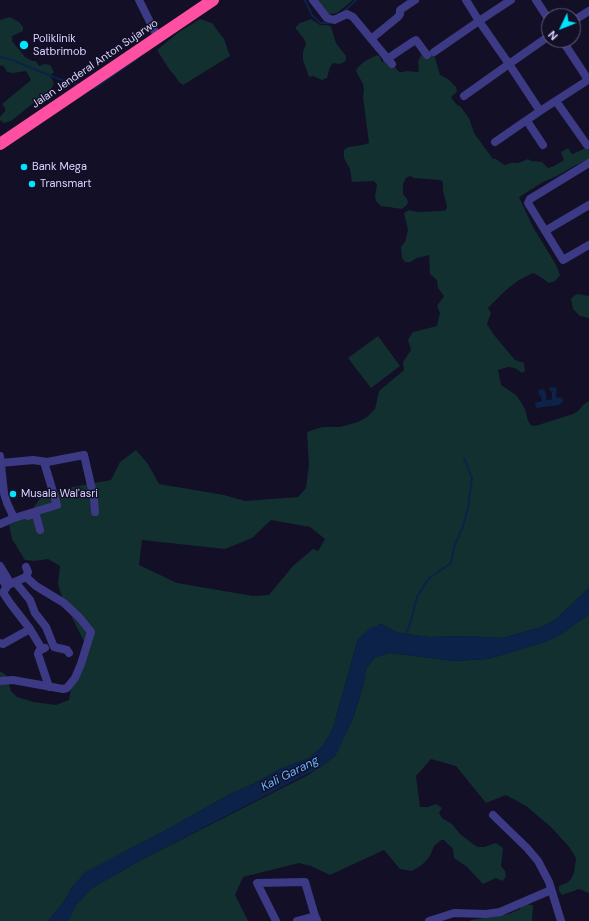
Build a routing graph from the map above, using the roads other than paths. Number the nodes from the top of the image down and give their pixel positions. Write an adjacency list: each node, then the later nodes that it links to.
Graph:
1 (139, 0): 8 (street)
2 (312, 0): 9 (street)
3 (415, 0): 9 (street)
4 (466, 0): 7 (street)
5 (511, 0): 7 (street)
6 (205, 1): 8 (highway, Jalan Jenderal Anton Sujarwo); 14 (highway, Jalan Jenderal Anton Sujarwo)
7 (479, 21): 9 (street); 12 (street)
8 (155, 32): 14 (highway, Jalan Jenderal Anton Sujarwo)
9 (371, 39)
10 (541, 42): 12 (street)
11 (567, 48): 13 (street)
12 (509, 64): 16 (street); 18 (street)
13 (586, 77): 15 (street); 17 (street)
14 (78, 87): 20 (highway, Jalan Jenderal Anton Sujarwo); 22 (highway, Jalan Jenderal Anton Sujarwo)
15 (589, 90)
16 (464, 96)
17 (556, 101): 18 (street); 24 (street)
18 (540, 111): 19 (street)
19 (527, 121): 21 (street); 23 (street)
20 (0, 134)
21 (494, 142)
22 (0, 144)
23 (543, 145)
24 (587, 146)
25 (589, 164): 27 (street)
26 (589, 205): 27 (street)
27 (545, 231): 28 (street)
28 (589, 245)
29 (0, 458): 30 (street); 32 (street)
30 (44, 462): 31 (street); 32 (street)
31 (95, 512)
32 (16, 517): 33 (street); 34 (street)
33 (0, 524)
34 (40, 530)
35 (0, 566): 39 (street)
36 (26, 567): 38 (street)
37 (0, 574): 39 (street)
38 (26, 577): 39 (street); 40 (street)
39 (11, 582): 42 (street); 44 (street)
40 (51, 594): 41 (street); 48 (street)
41 (86, 620)
42 (30, 629): 43 (street); 45 (street)
43 (0, 643)
44 (52, 644): 45 (street); 46 (street)
45 (42, 649): 48 (street)
46 (69, 653)
47 (0, 681): 48 (street)
48 (49, 687)
49 (493, 815): 50 (street)
50 (551, 890): 54 (street); 55 (street)
51 (316, 919): 52 (street); 53 (street)
52 (276, 921)
53 (297, 921)
54 (429, 921)
55 (561, 921)

